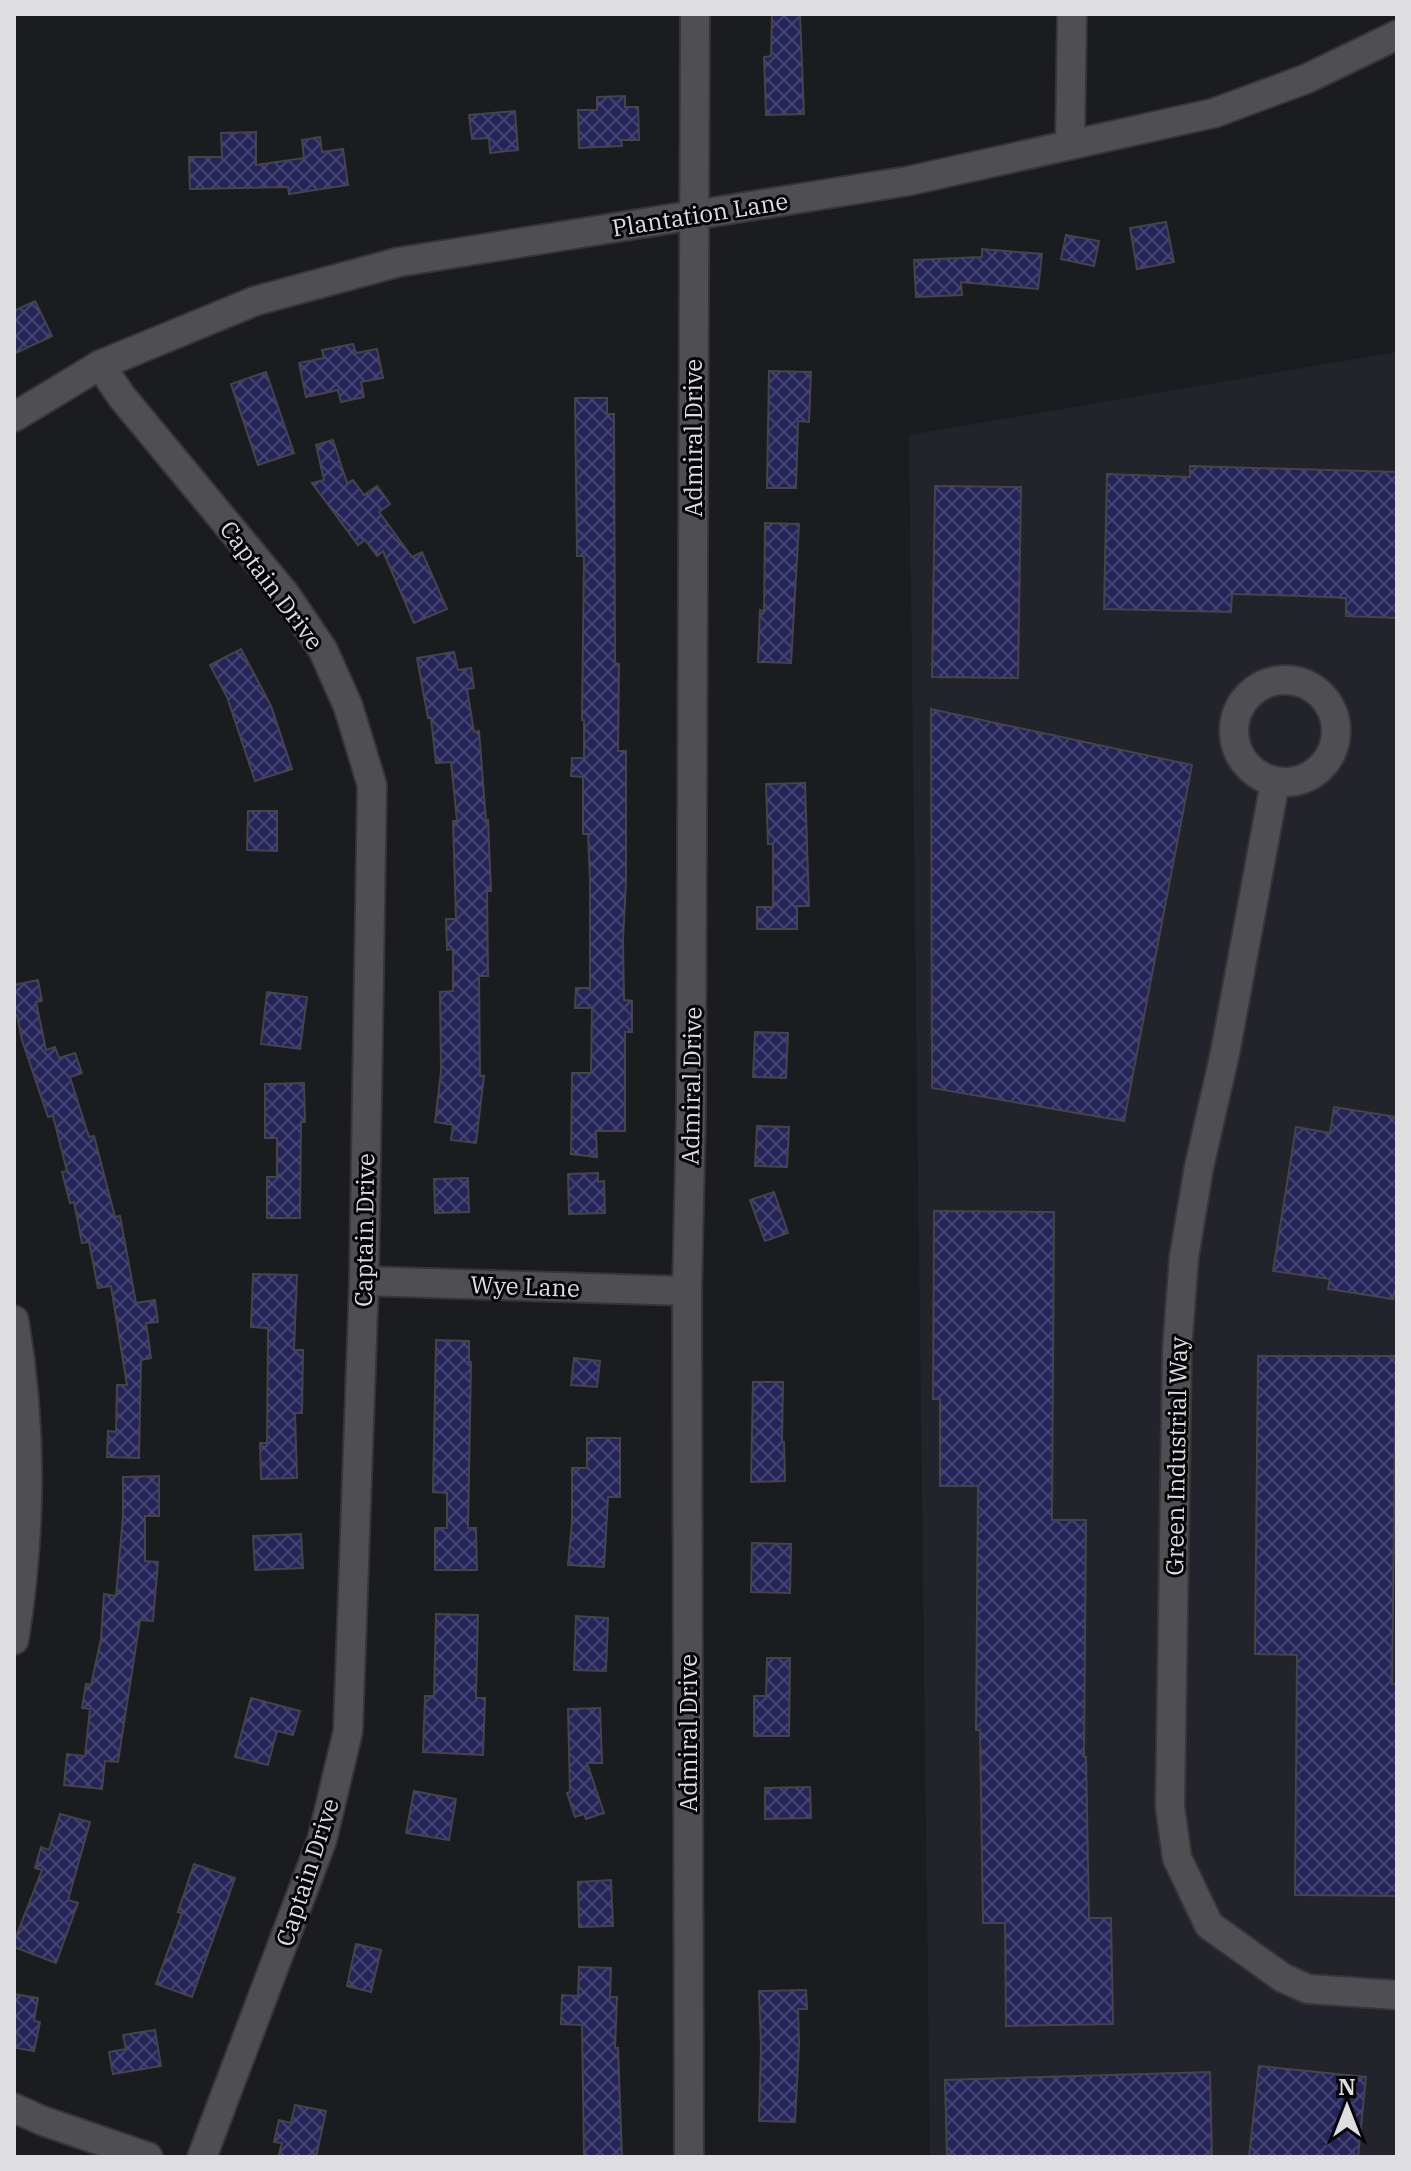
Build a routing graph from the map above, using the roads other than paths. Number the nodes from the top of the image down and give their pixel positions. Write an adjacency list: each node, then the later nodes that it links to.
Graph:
1 (695, 14): 5 (street, Admiral Drive)
2 (1072, 14): 4 (street)
3 (1397, 35): 4 (street, Plantation Lane)
4 (1070, 145): 5 (street, Plantation Lane)
5 (694, 214): 6 (street, Plantation Lane); 10 (street, Admiral Drive)
6 (100, 365): 7 (street, Plantation Lane); 9 (street, Captain Drive)
7 (14, 417)
8 (1275, 782): 13 (street, Green Industrial Way)
9 (364, 1281): 10 (street, Wye Lane); 16 (street, Captain Drive)
10 (687, 1291): 17 (street, Admiral Drive)
11 (14, 1320): 12 (street)
12 (14, 1640)
13 (1397, 1995)
14 (14, 2108): 15 (street)
15 (148, 2157)
16 (202, 2157)
17 (689, 2157)

